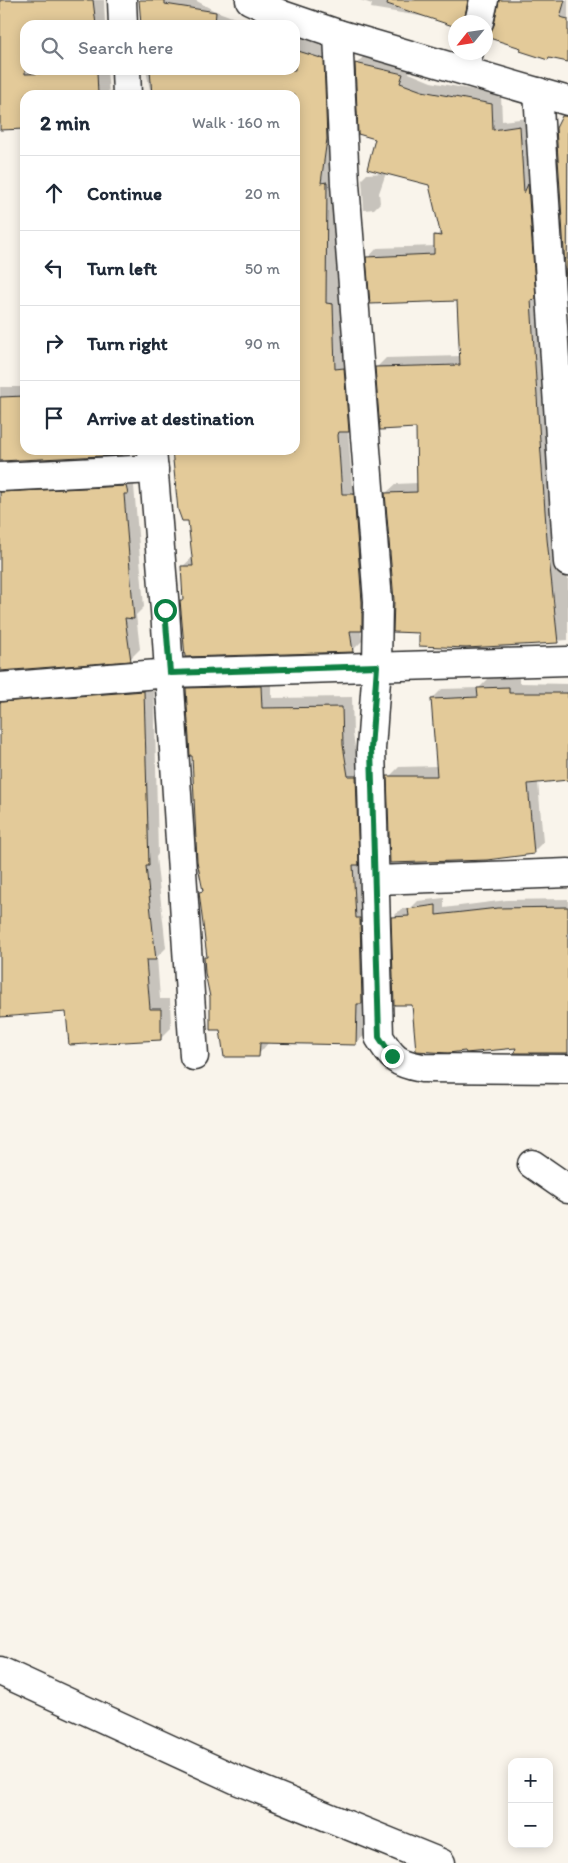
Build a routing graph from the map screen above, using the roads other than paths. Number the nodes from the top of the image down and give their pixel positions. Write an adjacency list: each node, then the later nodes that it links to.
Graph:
1 (122, 0): 5 (street)
2 (250, 0): 6 (street)
3 (484, 0): 4 (street)
4 (481, 15)
5 (123, 20)
6 (297, 20)
7 (300, 21): 8 (street)
8 (338, 34): 9 (street); 18 (street)
9 (466, 61): 12 (street)
10 (126, 75): 11 (street)
11 (128, 90)
12 (538, 92): 13 (street); 16 (street)
13 (568, 101)
14 (153, 459): 15 (street); 19 (street)
15 (0, 478)
16 (568, 562)
17 (568, 661): 18 (street)
18 (377, 666): 19 (street); 22 (street)
19 (170, 673): 20 (street); 23 (street)
20 (0, 687)
21 (568, 873): 22 (street)
22 (376, 880): 24 (street)
23 (194, 1056)
24 (568, 1069)
25 (532, 1164): 26 (street)
26 (568, 1189)
27 (0, 1671): 28 (street)
28 (441, 1863)

